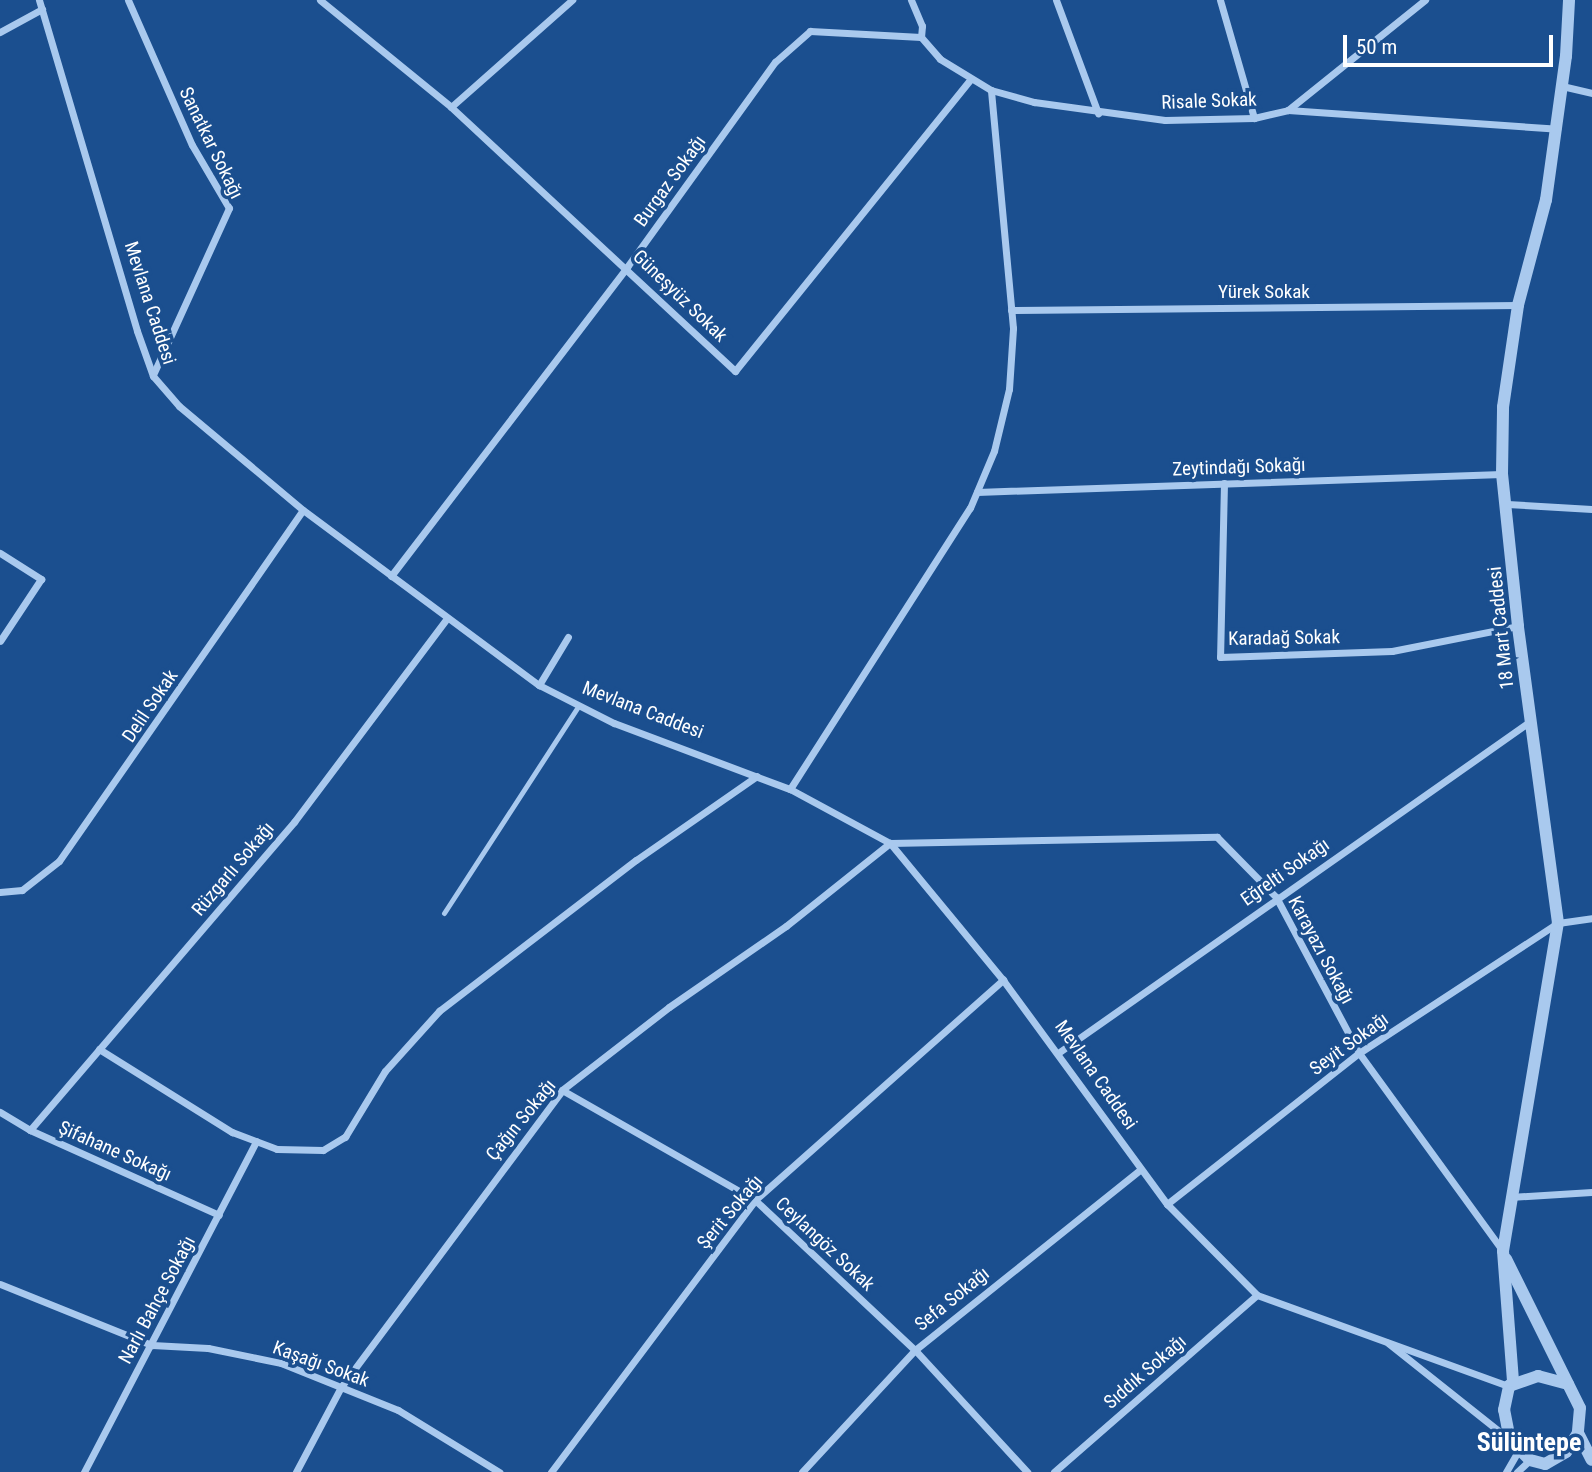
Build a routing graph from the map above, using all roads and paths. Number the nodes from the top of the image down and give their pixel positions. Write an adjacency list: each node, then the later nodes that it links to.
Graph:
1 (39, 0): 10 (street, Mevlana Caddesi)
2 (128, 0): 25 (street, Sanatkar Sokağı)
3 (320, 0): 17 (street, Güneşyüz Sokak)
4 (572, 0): 17 (street)
5 (911, 0): 12 (street)
6 (1056, 0): 19 (street)
7 (1220, 0): 20 (street)
8 (1569, 0): 14 (street, 18 Mart Caddesi)
9 (1427, 1): 18 (street)
10 (42, 9): 11 (street); 25 (street, Mevlana Caddesi)
11 (0, 32)
12 (920, 37): 13 (street, Risale Sokak); 22 (street, Burgaz Sokağı)
13 (970, 80): 15 (street, Risale Sokak); 22 (street, Güneşyüz Sokak)
14 (1562, 86): 16 (street); 21 (street, 18 Mart Caddesi)
15 (991, 90): 19 (street, Risale Sokak); 24 (street)
16 (1592, 93)
17 (451, 107): 22 (street, Güneşyüz Sokak)
18 (1289, 110): 20 (street, Risale Sokak); 21 (street, Risale Sokak)
19 (1098, 113): 20 (street, Risale Sokak)
20 (1254, 118)
21 (1558, 129): 23 (street, 18 Mart Caddesi)
22 (627, 267): 33 (street, Burgaz Sokağı)
23 (1518, 305): 24 (street, Yürek Sokak); 26 (street, 18 Mart Caddesi)
24 (1011, 310): 28 (street)
25 (153, 376): 31 (street, Mevlana Caddesi)
26 (1502, 474): 27 (street, Zeytindağı Sokağı); 29 (street, 18 Mart Caddesi)
27 (1224, 483): 28 (street, Zeytindağı Sokağı); 35 (street, Karadağ Sokak)
28 (977, 492): 42 (street)
29 (1507, 504): 30 (street); 35 (street, 18 Mart Caddesi)
30 (1592, 509)
31 (303, 510): 33 (street, Mevlana Caddesi); 44 (street, Delil Sokak)
32 (0, 554): 37 (street)
33 (391, 576): 34 (street, Mevlana Caddesi)
34 (447, 618): 38 (street, Mevlana Caddesi); 50 (street, Rüzgarlı Sokağı)
35 (1518, 626): 40 (street, 18 Mart Caddesi)
36 (568, 637): 38 (street)
37 (0, 641)
38 (539, 685): 39 (street, Mevlana Caddesi)
39 (578, 708): 41 (street, Mevlana Caddesi); 46 (lane)
40 (1532, 720): 45 (street, Eğrelti Sokağı); 48 (street, 18 Mart Caddesi)
41 (757, 776): 42 (street, Mevlana Caddesi); 56 (street)
42 (790, 789): 43 (street, Mevlana Caddesi)
43 (890, 843): 45 (street, Karayazı Sokağı); 49 (street, Mevlana Caddesi); 53 (street, Çağın Sokağı)
44 (0, 892)
45 (1276, 897): 51 (street, Eğrelti Sokağı); 52 (street, Karayazı Sokağı)
46 (443, 913)
47 (1592, 918): 48 (street)
48 (1559, 923): 52 (street, Seyit Sokağı); 59 (street, 18 Mart Caddesi)
49 (1003, 981): 51 (street, Mevlana Caddesi); 60 (street, Şerit Sokağı)
50 (99, 1049): 55 (street, Rüzgarlı Sokağı); 56 (street)
51 (1058, 1053): 57 (street, Mevlana Caddesi)
52 (1359, 1053): 61 (street, Seyit Sokağı); 63 (street, Karayazı Sokağı)
53 (562, 1090): 60 (street, Ceylangöz Sokak); 71 (street, Çağın Sokağı)
54 (0, 1112): 55 (street, Şifahane Sokağı)
55 (30, 1130): 62 (street, Şifahane Sokağı)
56 (256, 1141): 62 (street, Narlı Bahçe Sokağı)
57 (1140, 1170): 61 (street, Mevlana Caddesi); 68 (street, Sefa Sokağı)
58 (1592, 1192): 59 (street)
59 (1510, 1197): 63 (street, 18 Mart Caddesi)
60 (755, 1200): 68 (street, Ceylangöz Sokak); 80 (street, Şerit Sokağı)
61 (1167, 1204): 65 (street, Mevlana Caddesi)
62 (219, 1215): 67 (street, Narlı Bahçe Sokağı)
63 (1503, 1251): 69 (street, 18 Mart Caddesi); 70 (street)
64 (0, 1284): 67 (street, Kaşağı Sokak)
65 (1257, 1295): 66 (street, Mevlana Caddesi); 83 (street, Sıddık Sokağı)
66 (1382, 1338): 69 (street, Mevlana Caddesi); 73 (street, Mevlana Caddesi)
67 (152, 1345): 71 (street, Kaşağı Sokak); 77 (street, Narlı Bahçe Sokağı)
68 (915, 1350): 81 (street, Sefa Sokağı); 82 (street, Ceylangöz Sokak)
69 (1511, 1383): 70 (street); 73 (street)
70 (1568, 1384): 72 (street)
71 (341, 1387): 78 (street, Çağın Sokağı); 79 (street, Kaşağı Sokak)
72 (1578, 1433): 75 (street); 76 (street)
73 (1514, 1446): 74 (street); 84 (street)
74 (1531, 1460): 76 (street); 85 (street)
75 (1592, 1461)
76 (1548, 1468)
77 (84, 1472)
78 (296, 1472)
79 (499, 1472)
80 (551, 1472)
81 (802, 1472)
82 (1027, 1472)
83 (1054, 1472)
84 (1506, 1472)
85 (1517, 1472)

